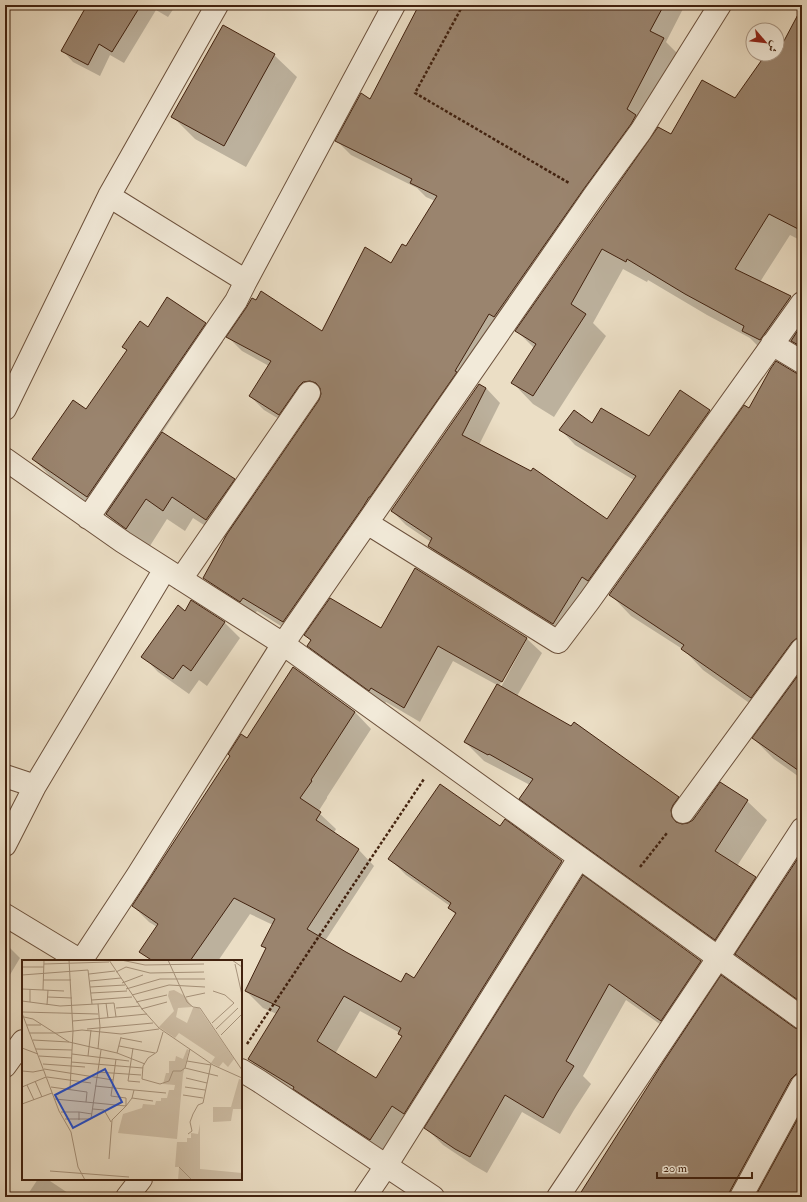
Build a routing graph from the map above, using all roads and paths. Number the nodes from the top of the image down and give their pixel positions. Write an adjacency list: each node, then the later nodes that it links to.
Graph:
1 (217, 5): 5 (street)
2 (394, 5): 7 (street)
3 (463, 5): 6 (path)
4 (720, 5): 6 (street)
5 (109, 196): 7 (street); 12 (street)
6 (593, 197): 15 (street)
7 (246, 281): 14 (street)
8 (802, 303): 9 (street)
9 (772, 344): 10 (street); 15 (street)
10 (802, 362)
11 (309, 392): 16 (street)
12 (5, 409)
13 (5, 459): 14 (street)
14 (88, 518): 16 (street)
15 (367, 523): 17 (street)
16 (173, 574): 17 (street); 21 (street)
17 (283, 644): 19 (street); 30 (street)
18 (802, 649): 22 (street)
19 (439, 756): 25 (street); 33 (path)
20 (5, 776): 21 (street)
21 (35, 786): 24 (street)
22 (683, 812): 26 (path)
23 (802, 829): 28 (street)
24 (5, 845)
25 (579, 858): 26 (street); 37 (street)
26 (623, 890): 28 (street)
27 (5, 915): 29 (street)
28 (718, 958): 31 (street); 42 (street)
29 (79, 960)
30 (82, 960)
31 (802, 1018)
32 (22, 1042): 34 (street)
33 (245, 1047)
34 (5, 1066)
35 (242, 1071): 37 (street)
36 (802, 1086): 43 (street)
37 (386, 1166): 40 (street); 41 (street)
38 (140, 1180): 39 (street)
39 (127, 1197)
40 (365, 1197)
41 (433, 1197)
42 (558, 1197)
43 (741, 1197)

